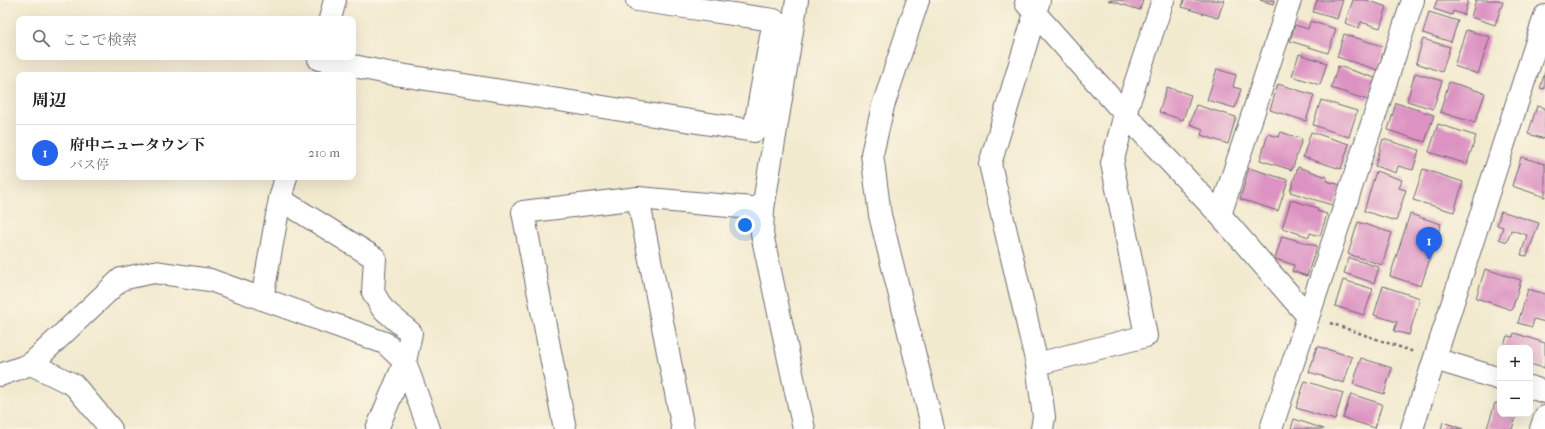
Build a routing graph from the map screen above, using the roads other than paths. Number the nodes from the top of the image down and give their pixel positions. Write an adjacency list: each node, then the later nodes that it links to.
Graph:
1 (335, 0): 9 (street)
2 (637, 0): 11 (street)
3 (797, 0): 16 (street)
4 (918, 0): 35 (street)
5 (1163, 0): 12 (street)
6 (1290, 0): 17 (street)
7 (1413, 0): 19 (street)
8 (1032, 4): 12 (street); 23 (street)
9 (331, 16)
10 (1545, 16): 20 (street)
11 (318, 64)
12 (1125, 114): 17 (street); 23 (street)
13 (285, 180): 15 (street)
14 (638, 198): 16 (street); 32 (street); 33 (street)
15 (280, 199): 18 (street); 21 (street)
16 (763, 209): 34 (street)
17 (1220, 215): 19 (street)
18 (262, 299): 21 (street); 22 (street)
19 (1308, 316): 37 (street)
20 (1435, 359): 25 (street); 38 (street)
21 (405, 362): 30 (street); 31 (street)
22 (31, 364): 24 (street); 29 (street)
23 (1037, 364): 36 (street)
24 (0, 376)
25 (1497, 378)
26 (1533, 389): 27 (street)
27 (1545, 392)
28 (1545, 417): 39 (street)
29 (111, 429)
30 (377, 429)
31 (429, 429)
32 (565, 429)
33 (682, 429)
34 (804, 429)
35 (933, 429)
36 (1042, 429)
37 (1272, 429)
38 (1412, 429)
39 (1541, 429)

